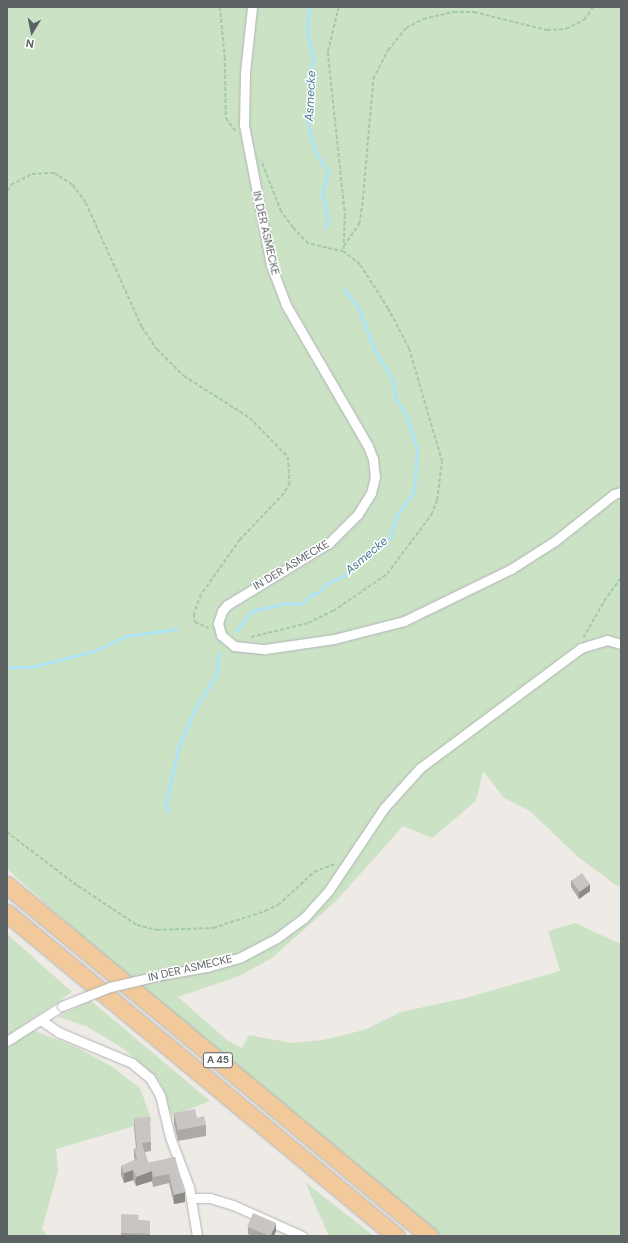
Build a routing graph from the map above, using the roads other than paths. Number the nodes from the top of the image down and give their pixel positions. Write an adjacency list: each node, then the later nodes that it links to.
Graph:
1 (252, 7): 2 (street, IN DER ASMECKE)
2 (621, 492)
3 (621, 644): 6 (street, IN DER ASMECKE, bridge)
4 (7, 885): 12 (highway, A 45)
5 (7, 912): 11 (highway, A 45)
6 (41, 1020): 7 (street, IN DER ASMECKE); 8 (street)
7 (7, 1041)
8 (192, 1198): 9 (street); 10 (street)
9 (197, 1236)
10 (302, 1236)
11 (396, 1236)
12 (429, 1236)

